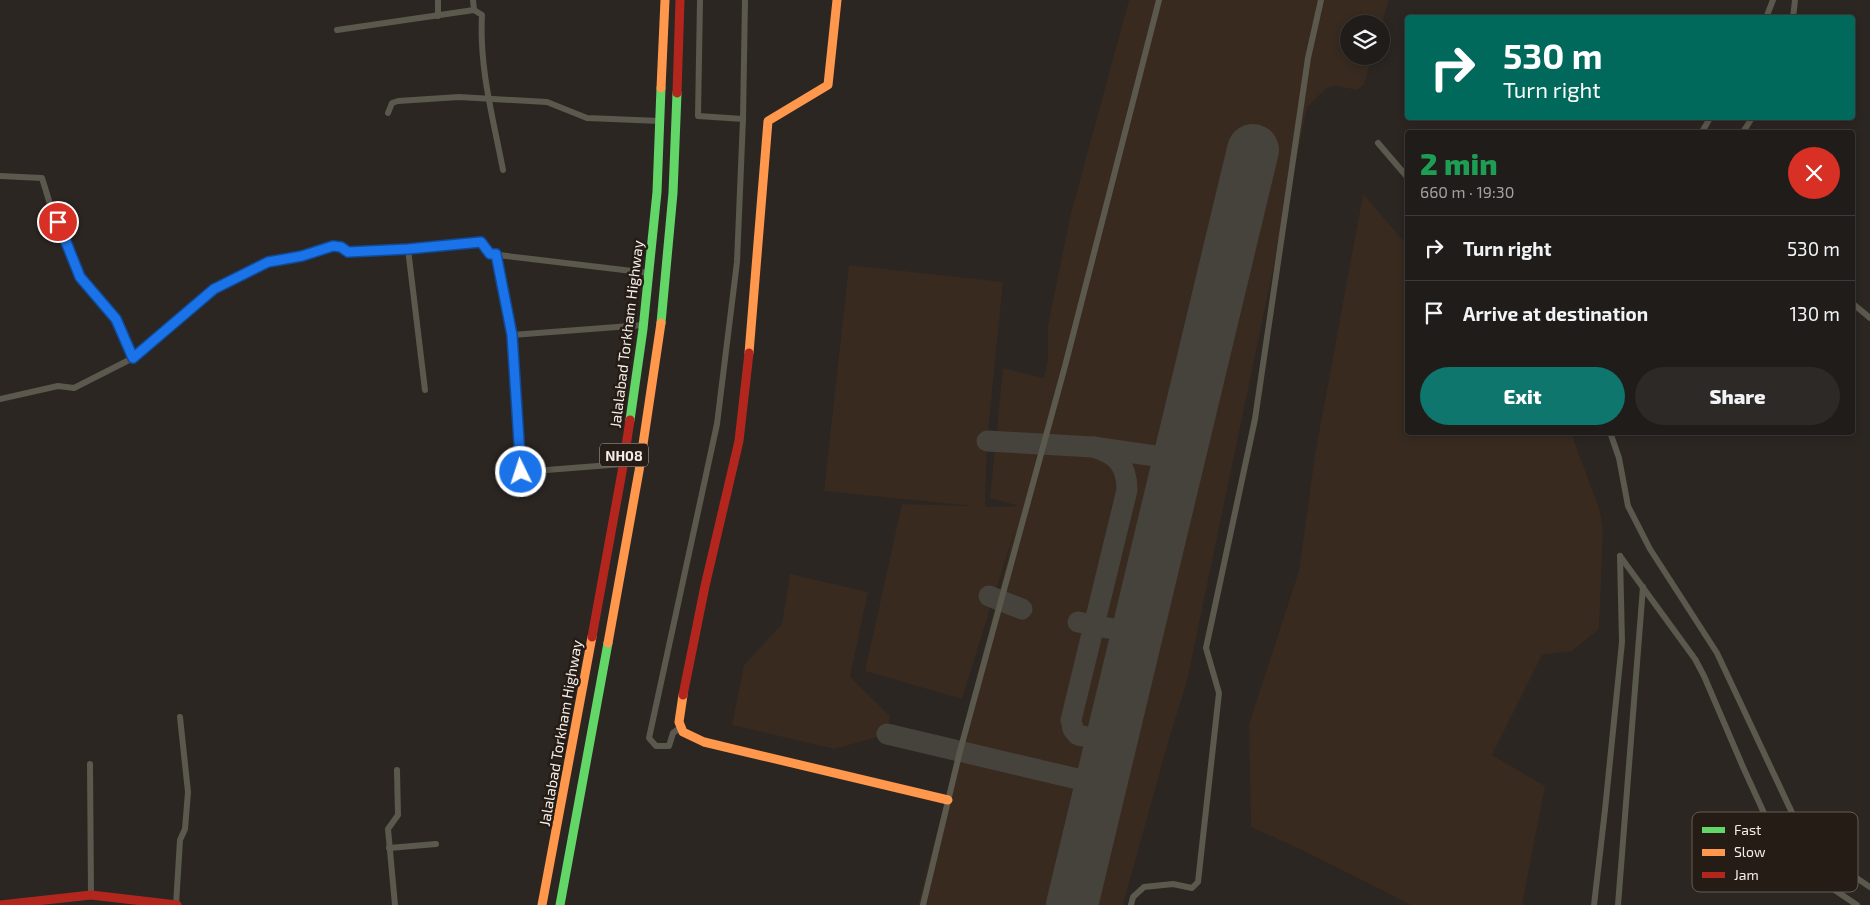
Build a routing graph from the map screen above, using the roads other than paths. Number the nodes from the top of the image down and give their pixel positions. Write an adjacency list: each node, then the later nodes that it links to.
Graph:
1 (438, 0): 15 (street)
2 (473, 0): 12 (street)
3 (665, 0): 20 (main road, Jalalabad Torkham Highway / NH08)
4 (680, 0): 56 (main road, NH08)
5 (700, 0): 19 (street)
6 (745, 0): 19 (street)
7 (837, 0): 39 (main road)
8 (1159, 0): 42 (street)
9 (1322, 0): 58 (street)
10 (1773, 0): 13 (street)
11 (1795, 0): 14 (street)
12 (474, 10): 15 (street); 17 (street)
13 (1767, 15)
14 (1793, 15)
15 (438, 16): 16 (street)
16 (337, 30)
17 (489, 98): 18 (street); 20 (street); 22 (street)
18 (388, 113)
19 (743, 119): 39 (street)
20 (660, 121): 27 (main road, Jalalabad Torkham Highway / NH08)
21 (1378, 142): 23 (street)
22 (503, 170)
23 (1405, 174)
24 (0, 176): 32 (street)
25 (408, 249): 26 (street); 32 (street); 33 (street)
26 (496, 254): 27 (street); 31 (street)
27 (649, 273): 30 (main road, Jalalabad Torkham Highway / NH08)
28 (1855, 306): 29 (street)
29 (1870, 318)
30 (643, 325): 31 (street); 36 (main road, Jalalabad Torkham Highway / NH08)
31 (512, 335): 36 (street)
32 (133, 358): 34 (street)
33 (424, 390)
34 (0, 398)
35 (1611, 435): 44 (street)
36 (623, 464): 55 (main road, Jalalabad Torkham Highway / NH08)
37 (1642, 587): 43 (street); 59 (street); 60 (street)
38 (180, 717): 53 (street)
39 (681, 727): 42 (main road)
40 (90, 764): 50 (street)
41 (397, 770): 46 (street)
42 (948, 800): 57 (street)
43 (1764, 812)
44 (1792, 812)
45 (436, 844): 46 (street)
46 (389, 848): 54 (street)
47 (1858, 879): 48 (street)
48 (1870, 887)
49 (1838, 892): 61 (street)
50 (91, 895): 51 (main road); 52 (main road)
51 (135, 903): 53 (main road)
52 (0, 905)
53 (177, 905)
54 (395, 905)
55 (542, 905)
56 (560, 905)
57 (923, 905)
58 (1131, 905)
59 (1594, 905)
60 (1618, 905)
61 (1857, 905)

